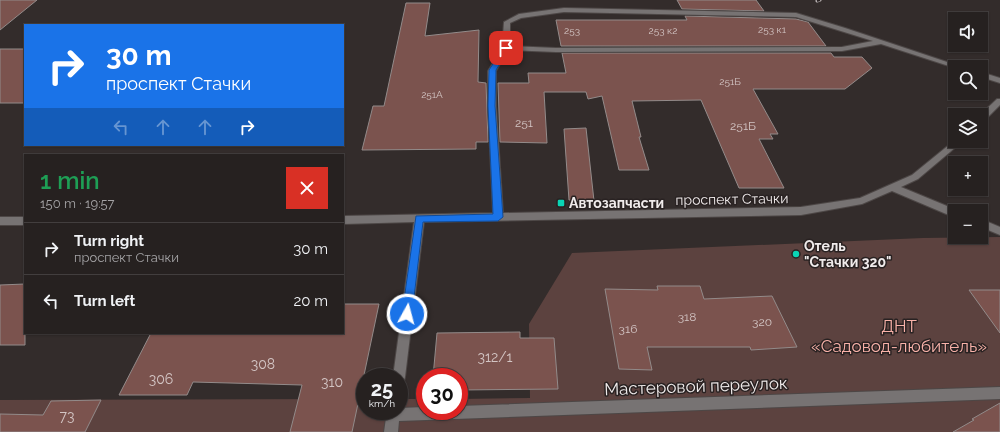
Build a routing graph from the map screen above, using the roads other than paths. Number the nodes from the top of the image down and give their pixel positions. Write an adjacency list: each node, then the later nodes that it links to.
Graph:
1 (883, 42): 2 (street); 2 (street); 3 (street)
2 (506, 48): 11 (street)
3 (948, 64)
4 (988, 77): 5 (street)
5 (1000, 81)
6 (1000, 101): 7 (street)
7 (988, 112)
8 (950, 148): 9 (street, проспект Стачки)
9 (891, 187): 10 (street); 11 (street, проспект Стачки)
10 (948, 210)
11 (498, 217): 12 (street, проспект Стачки)
12 (419, 219): 13 (street, проспект Стачки); 18 (street)
13 (344, 220)
14 (0, 221): 15 (street)
15 (24, 221)
16 (988, 226): 17 (street)
17 (1000, 231)
18 (400, 368)
19 (1000, 393): 20 (street, Мастеровой переулок)
20 (408, 413)
21 (393, 420): 22 (street, Мастеровой переулок)
22 (392, 432)

